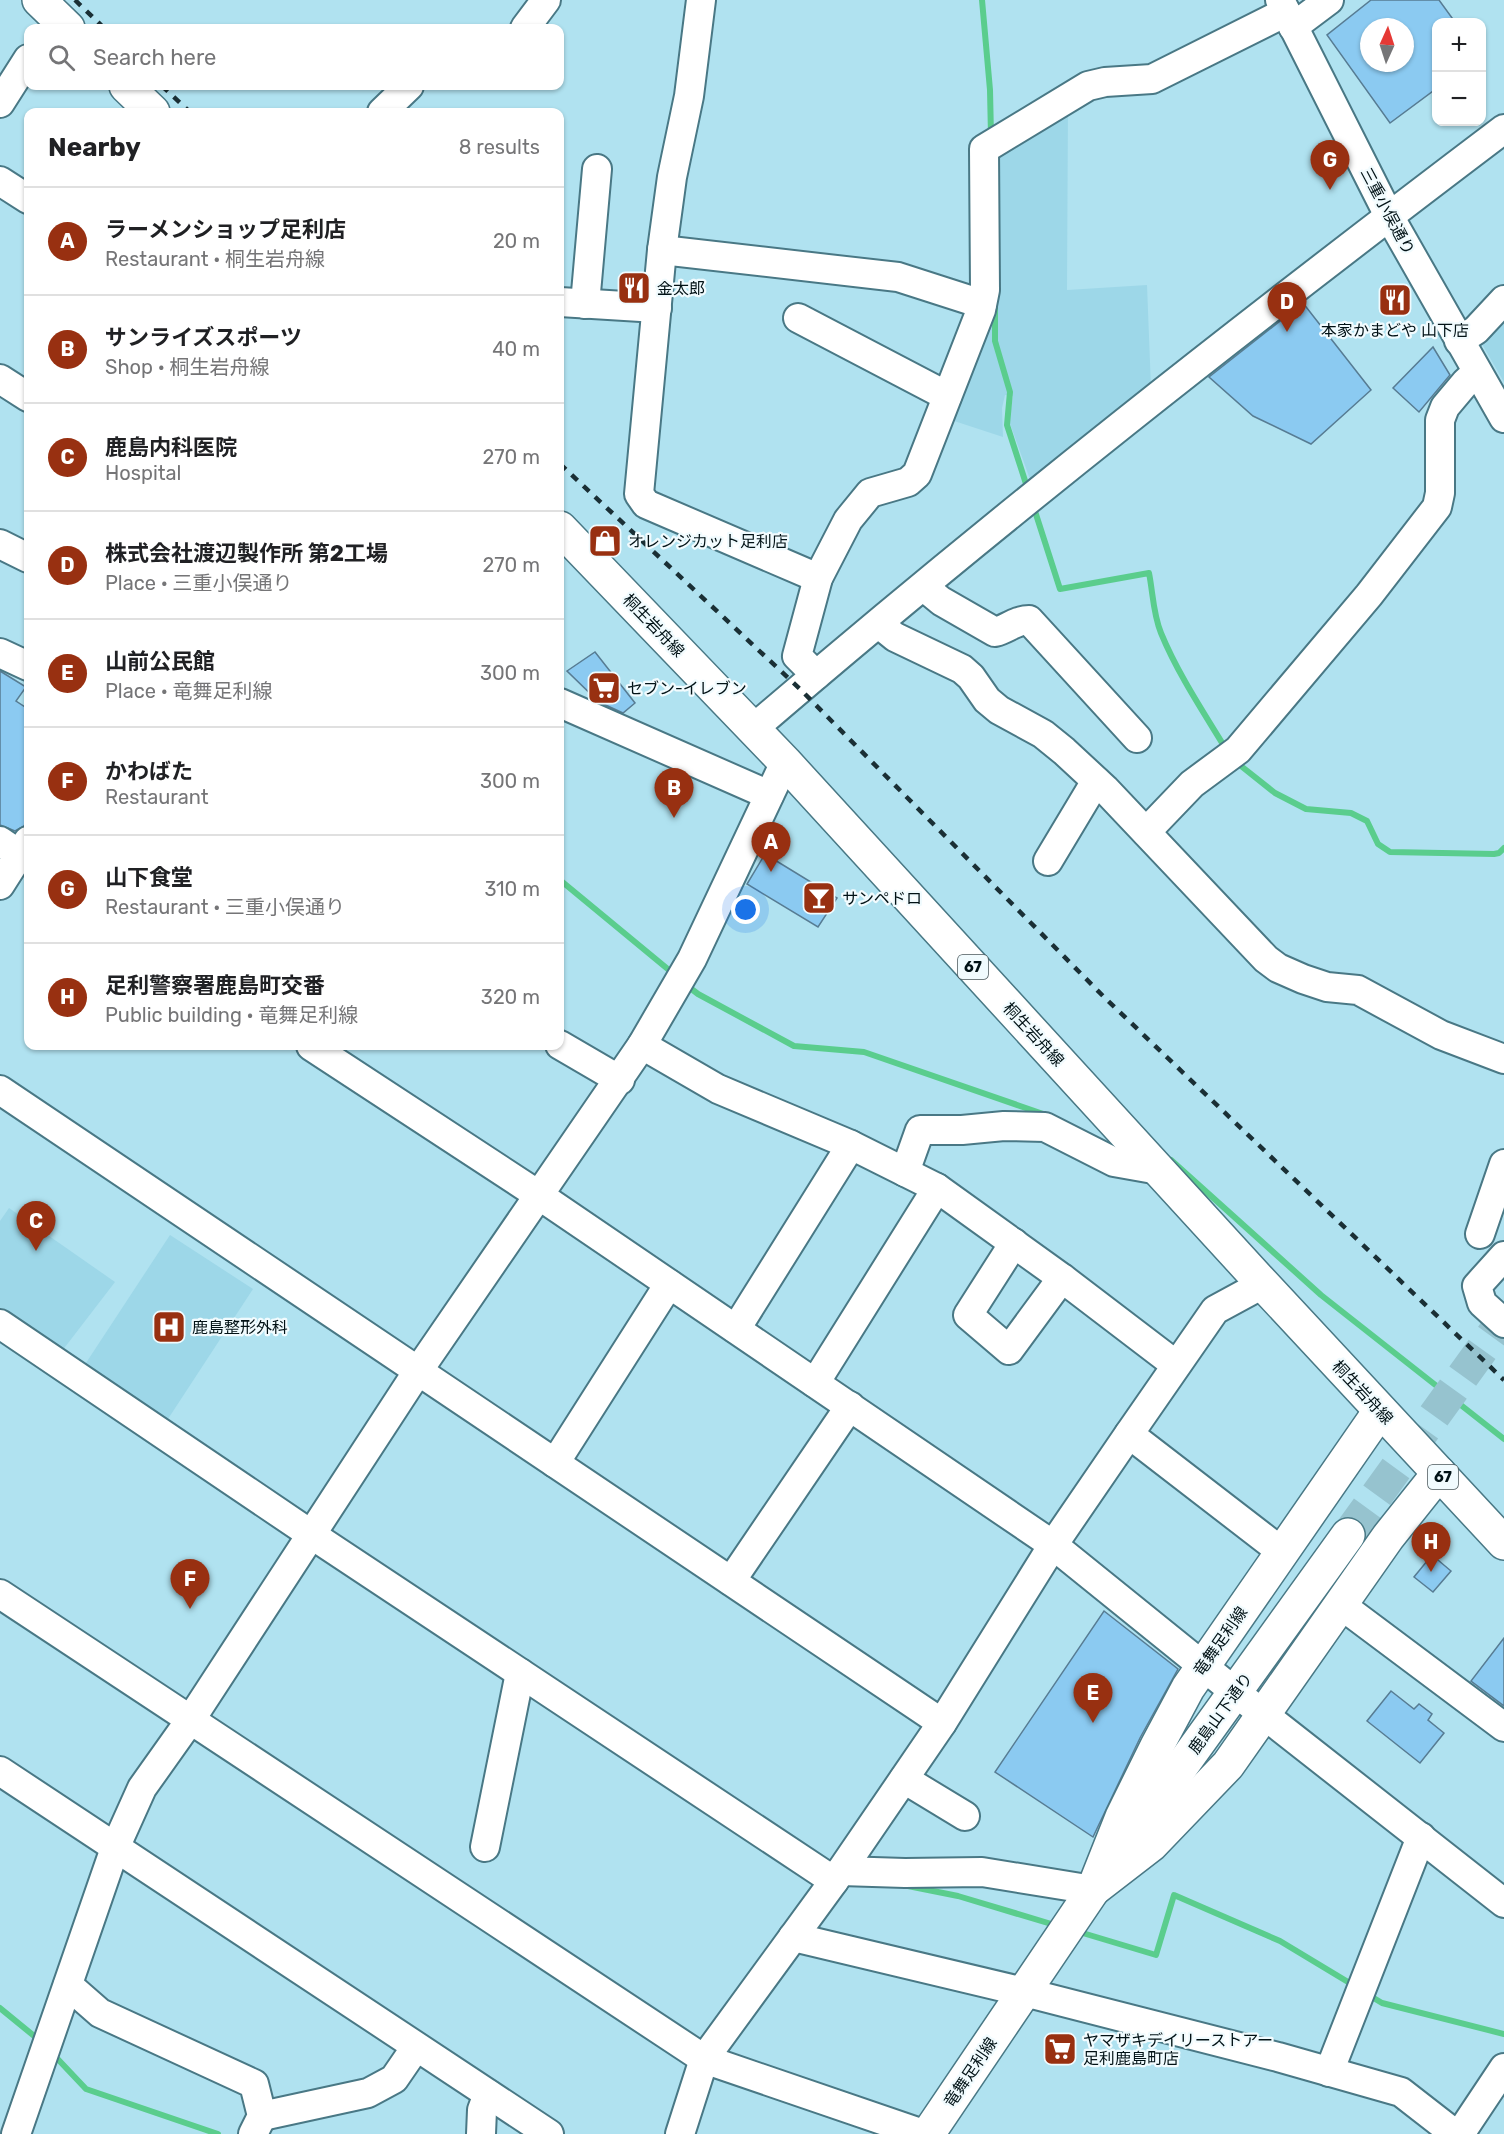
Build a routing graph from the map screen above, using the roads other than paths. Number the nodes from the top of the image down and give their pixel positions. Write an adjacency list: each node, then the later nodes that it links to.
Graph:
1 (546, 0): 5 (street)
2 (701, 0): 17 (street)
3 (1329, 0): 4 (street)
4 (1287, 13): 16 (street, 三重小俣通り); 20 (street)
5 (528, 24)
6 (24, 65): 9 (street)
7 (130, 90): 10 (main road)
8 (405, 90): 11 (street)
9 (0, 103)
10 (149, 108)
11 (386, 108)
12 (1504, 129): 16 (street)
13 (597, 169): 19 (street)
14 (0, 181): 15 (street)
15 (24, 197)
16 (1389, 216): 23 (street, 三重小俣通り); 33 (street)
17 (662, 250): 20 (street); 21 (street)
18 (1504, 300): 23 (street)
19 (572, 303): 21 (street)
20 (982, 304): 27 (street)
21 (657, 308): 32 (street)
22 (798, 318): 27 (street)
23 (1459, 341): 24 (street, 三重小俣通り)
24 (1477, 372): 28 (street, 三重小俣通り); 44 (street)
25 (0, 379): 26 (street)
26 (24, 394)
27 (947, 396): 32 (street)
28 (1504, 418)
29 (564, 532): 39 (main road, 桐生岩舟線 / 67)
30 (0, 544): 31 (street)
31 (24, 556)
32 (818, 578): 37 (street)
33 (924, 587): 34 (street); 40 (street)
34 (879, 624): 37 (street); 42 (street)
35 (0, 653): 36 (street)
36 (24, 664)
37 (816, 675): 39 (street)
38 (564, 705): 43 (street)
39 (753, 729): 41 (main road, 桐生岩舟線 / 67)
40 (1137, 738)
41 (785, 762): 43 (street); 56 (main road, 桐生岩舟線 / 67)
42 (1096, 781): 44 (street); 46 (street)
43 (769, 795): 48 (street)
44 (1146, 832): 51 (street)
45 (19, 849): 47 (street)
46 (1048, 861)
47 (0, 885)
48 (642, 1046): 52 (street); 54 (street)
49 (564, 1047): 52 (street)
50 (317, 1050): 59 (street)
51 (1504, 1059)
52 (620, 1080): 59 (street)
53 (0, 1090): 70 (street)
54 (851, 1145): 57 (street); 68 (street)
55 (1504, 1164): 60 (street)
56 (1159, 1170): 57 (street); 65 (main road, 桐生岩舟線 / 67)
57 (905, 1172): 58 (street)
58 (937, 1188): 61 (street); 71 (street)
59 (540, 1196): 64 (street); 70 (street)
60 (1480, 1234)
61 (1014, 1243): 63 (street); 63 (street)
62 (1504, 1256): 66 (street)
63 (1062, 1278): 69 (street)
64 (669, 1284): 68 (street); 75 (street)
65 (1263, 1284): 69 (street); 73 (main road, 桐生岩舟線 / 67)
66 (1504, 1323)
67 (0, 1324): 77 (street)
68 (736, 1329): 71 (street)
69 (1176, 1365): 74 (street)
70 (418, 1371): 75 (street); 77 (street)
71 (815, 1383): 72 (street)
72 (850, 1406): 80 (street); 82 (street)
73 (1380, 1412): 76 (main road, 桐生岩舟線 / 67); 81 (main road, 竜舞足利線)
74 (1129, 1434): 80 (street); 81 (street)
75 (555, 1463): 82 (street)
76 (1438, 1473): 79 (main road, 桐生岩舟線 / 67); 84 (main road, 竜舞足利線)
77 (312, 1534): 86 (street); 89 (street)
78 (1348, 1535): 87 (main road, 鹿島山下通り)
79 (1504, 1543)
80 (1053, 1545): 85 (street); 90 (street)
81 (1282, 1552): 85 (main road, 竜舞足利線)
82 (731, 1581): 90 (street)
83 (0, 1594): 89 (street)
84 (1341, 1605): 88 (main road, 竜舞足利線); 91 (street)
85 (1203, 1665): 87 (street); 99 (main road, 竜舞足利線)
86 (520, 1673): 96 (street); 98 (street)
87 (1235, 1692): 88 (street); 99 (main road, 鹿島山下通り)
88 (1264, 1714): 95 (street); 99 (main road, 竜舞足利線)
89 (191, 1719): 97 (street); 105 (street)
90 (942, 1723): 93 (street)
91 (1504, 1727)
92 (0, 1771): 97 (street)
93 (904, 1779): 94 (street); 98 (street)
94 (965, 1816)
95 (1421, 1837): 100 (street); 106 (street)
96 (484, 1847)
97 (115, 1848): 102 (street); 104 (street)
98 (837, 1876): 99 (street); 101 (street)
99 (1093, 1890): 103 (main road, 竜舞足利線)
100 (1504, 1903)
101 (793, 1937): 103 (street); 105 (street)
102 (68, 1985): 109 (street); 110 (street)
103 (1024, 1992): 106 (street); 115 (main road, 竜舞足利線)
104 (416, 2047): 108 (street); 109 (street)
105 (704, 2059): 113 (street); 114 (street)
106 (1329, 2072): 116 (street)
107 (1500, 2085): 117 (street)
108 (488, 2094): 111 (street); 112 (street)
109 (258, 2125)
110 (16, 2134)
111 (481, 2134)
112 (549, 2134)
113 (680, 2134)
114 (923, 2134)
115 (928, 2134)
116 (1455, 2134)
117 (1460, 2134)

